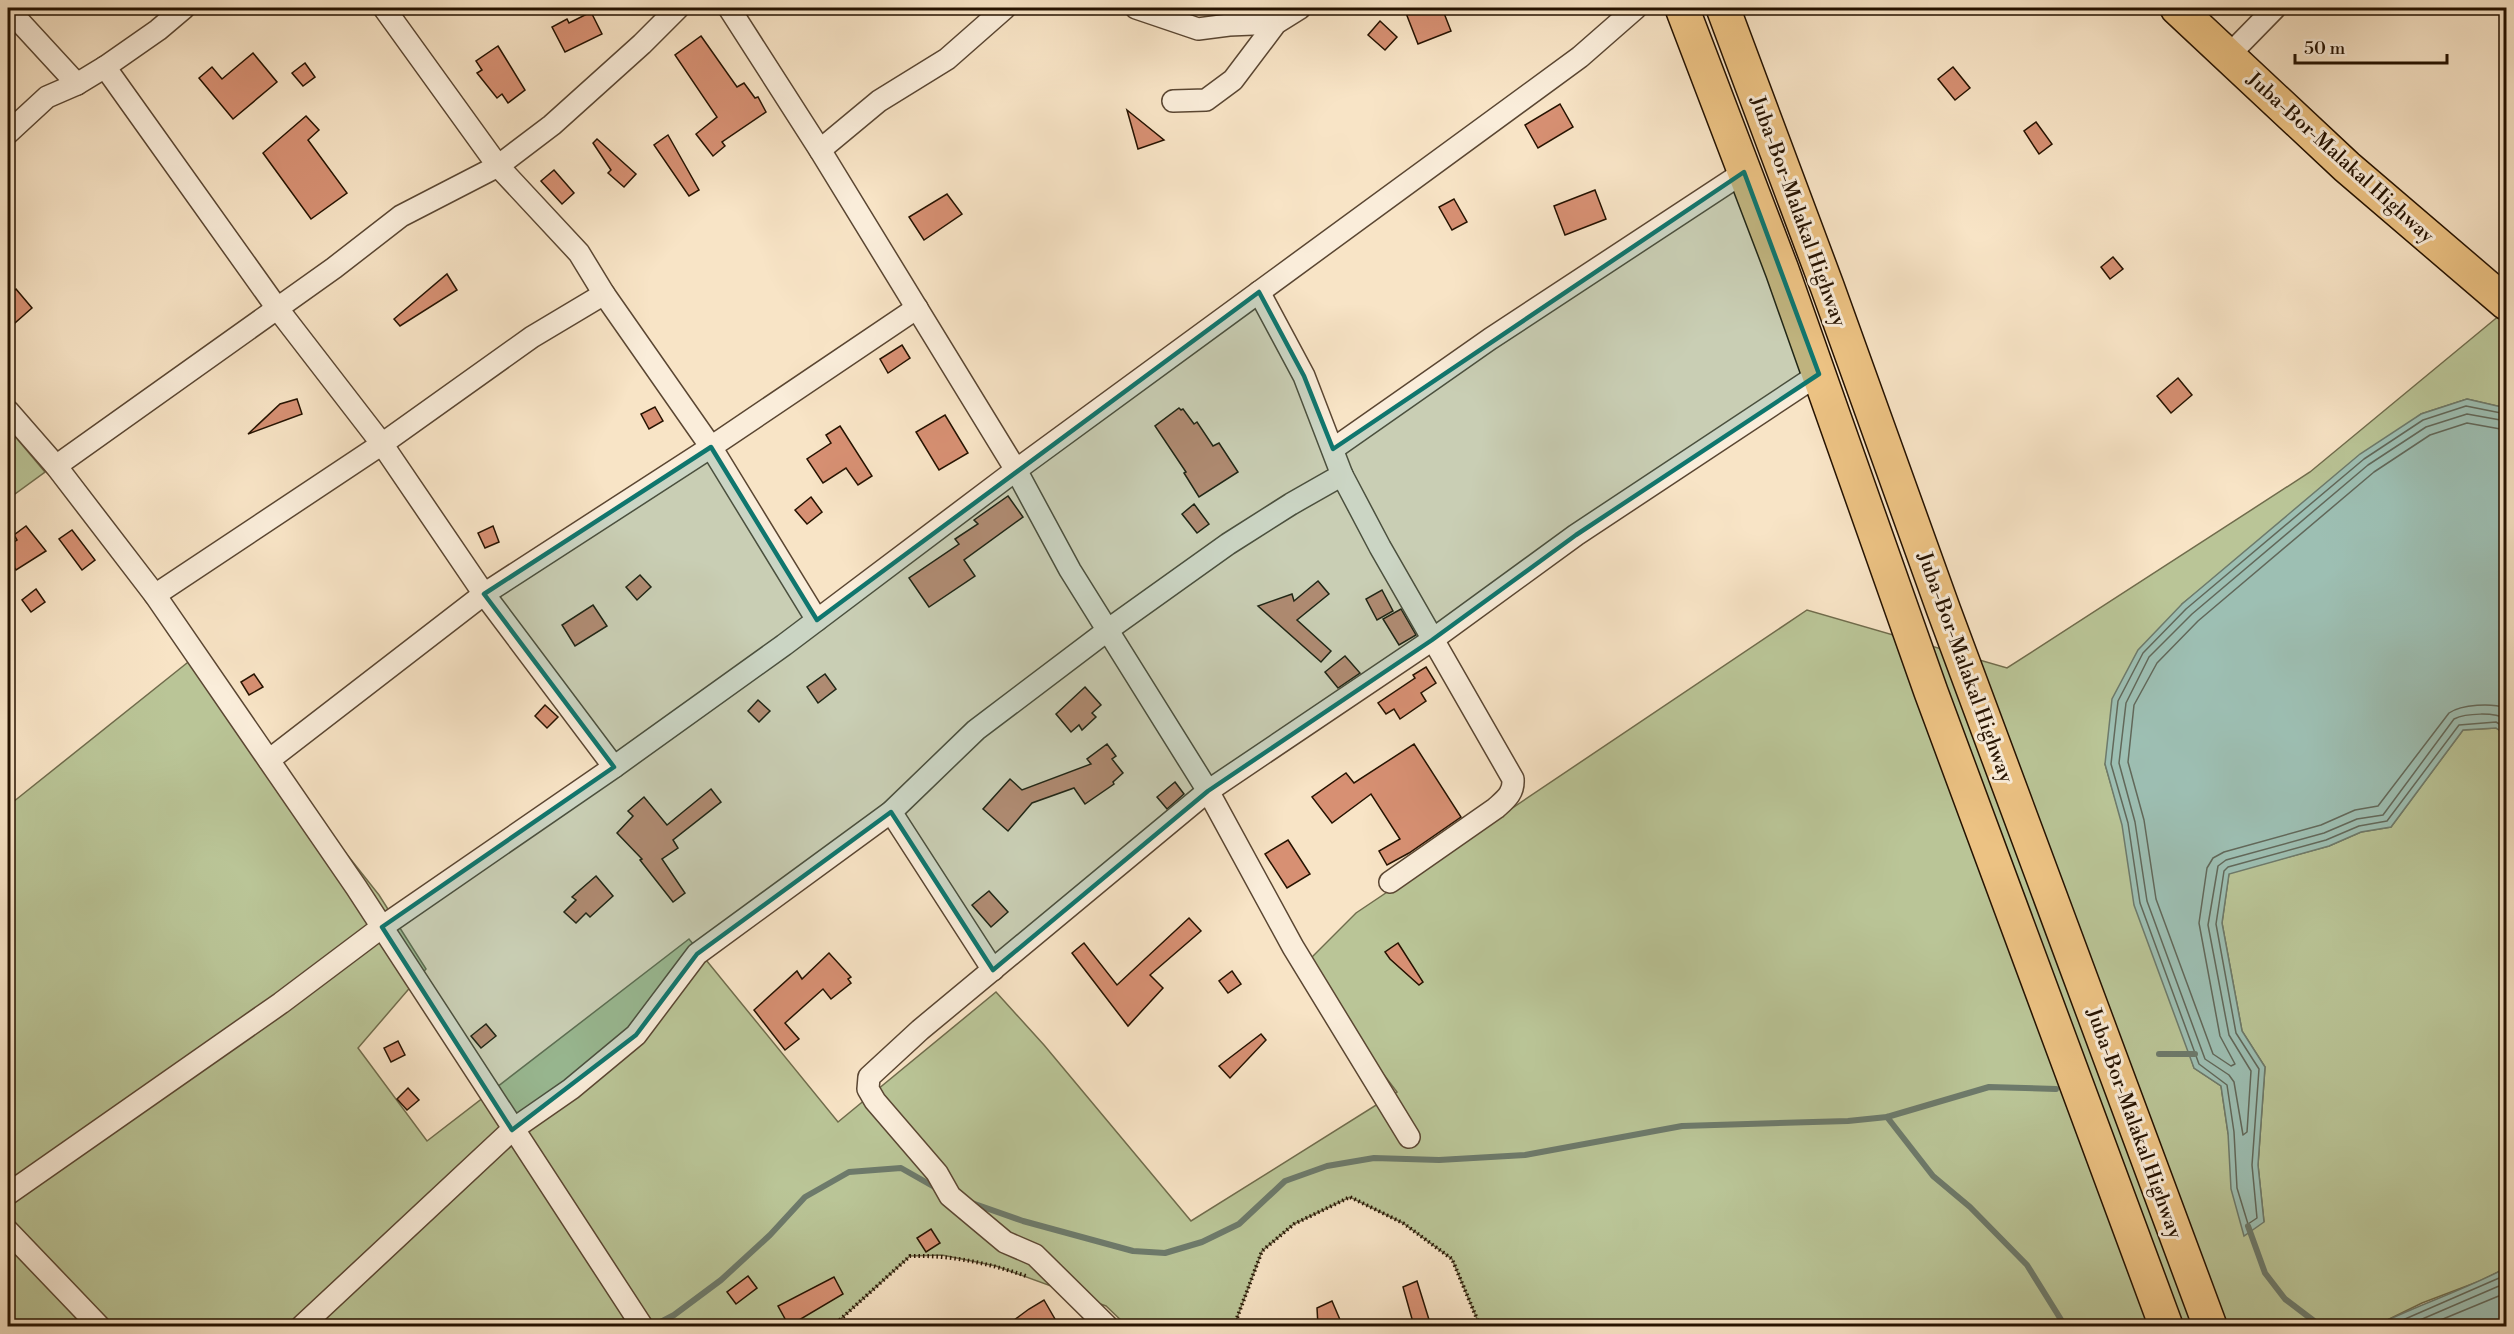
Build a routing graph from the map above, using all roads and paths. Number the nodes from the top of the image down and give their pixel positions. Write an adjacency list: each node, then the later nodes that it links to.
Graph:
1 (184, 8): 16 (street)
2 (384, 8): 21 (street)
3 (678, 8): 21 (street)
4 (729, 8): 20 (street)
5 (1005, 8): 20 (street)
6 (1136, 8): 14 (street)
7 (1300, 8): 14 (street)
8 (1636, 8): 23 (street)
9 (1682, 8): 22 (main road, Juba-Bor-Malakal Highway)
10 (1723, 8): 61 (main road, Juba-Bor-Malakal Highway)
11 (2177, 8): 15 (main road, Juba-Bor-Malakal Highway)
12 (2275, 8): 15 (street)
13 (8, 9): 17 (street)
14 (1276, 22): 18 (street)
15 (2229, 55): 25 (main road, Juba-Bor-Malakal Highway)
16 (105, 67): 17 (street); 26 (street)
17 (77, 84): 19 (street)
18 (1173, 101)
19 (8, 133)
20 (820, 150): 27 (street)
21 (498, 166): 24 (street); 26 (street)
22 (1744, 172): 28 (main road, Juba-Bor-Malakal Highway); 32 (street)
23 (1259, 292): 32 (street); 34 (street)
24 (604, 294): 30 (street); 31 (street)
25 (2506, 303)
26 (277, 308): 30 (street); 33 (street)
27 (917, 308): 31 (street); 34 (street)
28 (1819, 374): 40 (street); 60 (main road, Juba-Bor-Malakal Highway)
29 (8, 411): 33 (street)
30 (382, 444): 36 (street); 37 (street)
31 (711, 447): 36 (street); 38 (street)
32 (1333, 448): 35 (street)
33 (56, 466): 37 (street)
34 (1016, 470): 38 (street); 39 (street)
35 (1342, 475): 39 (street); 40 (street)
36 (484, 594): 41 (street); 42 (street)
37 (155, 595): 41 (street)
38 (817, 620): 42 (street)
39 (1108, 630): 43 (street); 44 (street)
40 (1432, 640): 43 (street); 45 (street)
41 (269, 760): 46 (street)
42 (614, 767): 46 (street)
43 (1208, 791): 47 (street); 49 (street)
44 (891, 812): 47 (street); 48 (street)
45 (1390, 882)
46 (382, 927): 48 (street); 50 (street)
47 (993, 970): 57 (street)
48 (512, 1130): 54 (street); 55 (street)
49 (1409, 1137)
50 (8, 1194)
51 (8, 1231): 53 (street)
52 (1028, 1277): 56 (path)
53 (99, 1326)
54 (302, 1326)
55 (642, 1326)
56 (833, 1326)
57 (1107, 1326)
58 (1234, 1326): 59 (path)
59 (1479, 1326)
60 (2166, 1326)
61 (2210, 1326)

